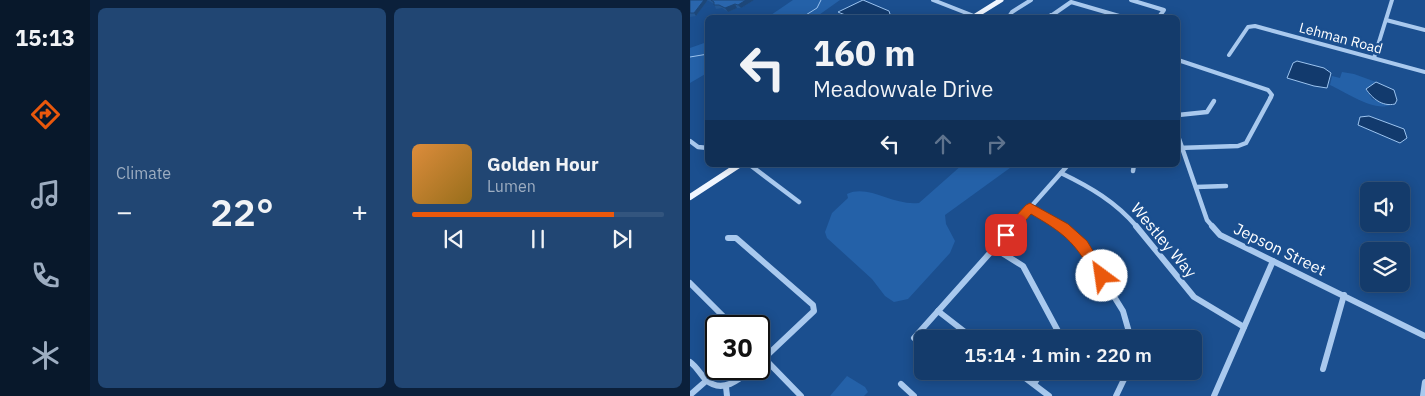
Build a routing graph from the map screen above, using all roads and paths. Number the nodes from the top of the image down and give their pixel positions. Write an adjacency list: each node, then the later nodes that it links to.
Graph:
1 (932, 0): 6 (street)
2 (1001, 0): 7 (main road)
3 (1031, 0): 8 (street)
4 (1131, 0): 11 (street)
5 (1392, 0): 12 (street)
6 (968, 15)
7 (976, 15)
8 (1013, 15)
9 (1051, 15): 10 (street)
10 (1116, 15)
11 (1160, 15)
12 (1386, 20): 13 (street); 15 (street)
13 (1425, 30)
14 (1228, 55): 15 (street, Lehman Road)
15 (1374, 58): 17 (street, Lehman Road)
16 (1180, 61): 22 (street)
17 (1425, 72)
18 (1214, 101): 19 (street)
19 (1180, 115)
20 (690, 141): 21 (street)
21 (705, 148)
22 (1180, 148): 30 (street, Jepson Street)
23 (736, 167): 31 (main road)
24 (753, 167): 32 (street)
25 (1066, 167): 28 (street)
26 (1133, 167): 27 (street)
27 (1132, 171)
28 (1061, 173): 33 (street); 41 (street, Westley Way)
29 (1226, 186): 30 (street)
30 (1196, 187): 36 (street, Jepson Street)
31 (690, 197)
32 (799, 202)
33 (1030, 208): 35 (street); 45 (street)
34 (728, 238): 47 (street)
35 (994, 248): 39 (street); 44 (street)
36 (1273, 261): 38 (street, Jepson Street); 41 (street)
37 (690, 282): 40 (street)
38 (1344, 296): 46 (street, Jepson Street); 50 (street)
39 (938, 311): 42 (street); 43 (street)
40 (722, 315)
41 (1244, 328): 66 (street)
42 (921, 330)
43 (962, 330)
44 (1057, 330)
45 (1128, 330)
46 (1425, 336)
47 (770, 350)
48 (690, 362): 55 (street)
49 (770, 367): 62 (street)
50 (1324, 369)
51 (739, 380): 59 (street)
52 (1028, 380): 58 (street)
53 (1036, 380): 58 (street)
54 (1124, 380): 65 (street)
55 (706, 381): 59 (street); 60 (street)
56 (1425, 382): 67 (street)
57 (901, 384): 63 (street)
58 (1034, 384): 64 (street)
59 (726, 387): 61 (street)
60 (690, 395)
61 (727, 396)
62 (801, 396)
63 (914, 396)
64 (1049, 396)
65 (1116, 396)
66 (1214, 396)
67 (1423, 396)

